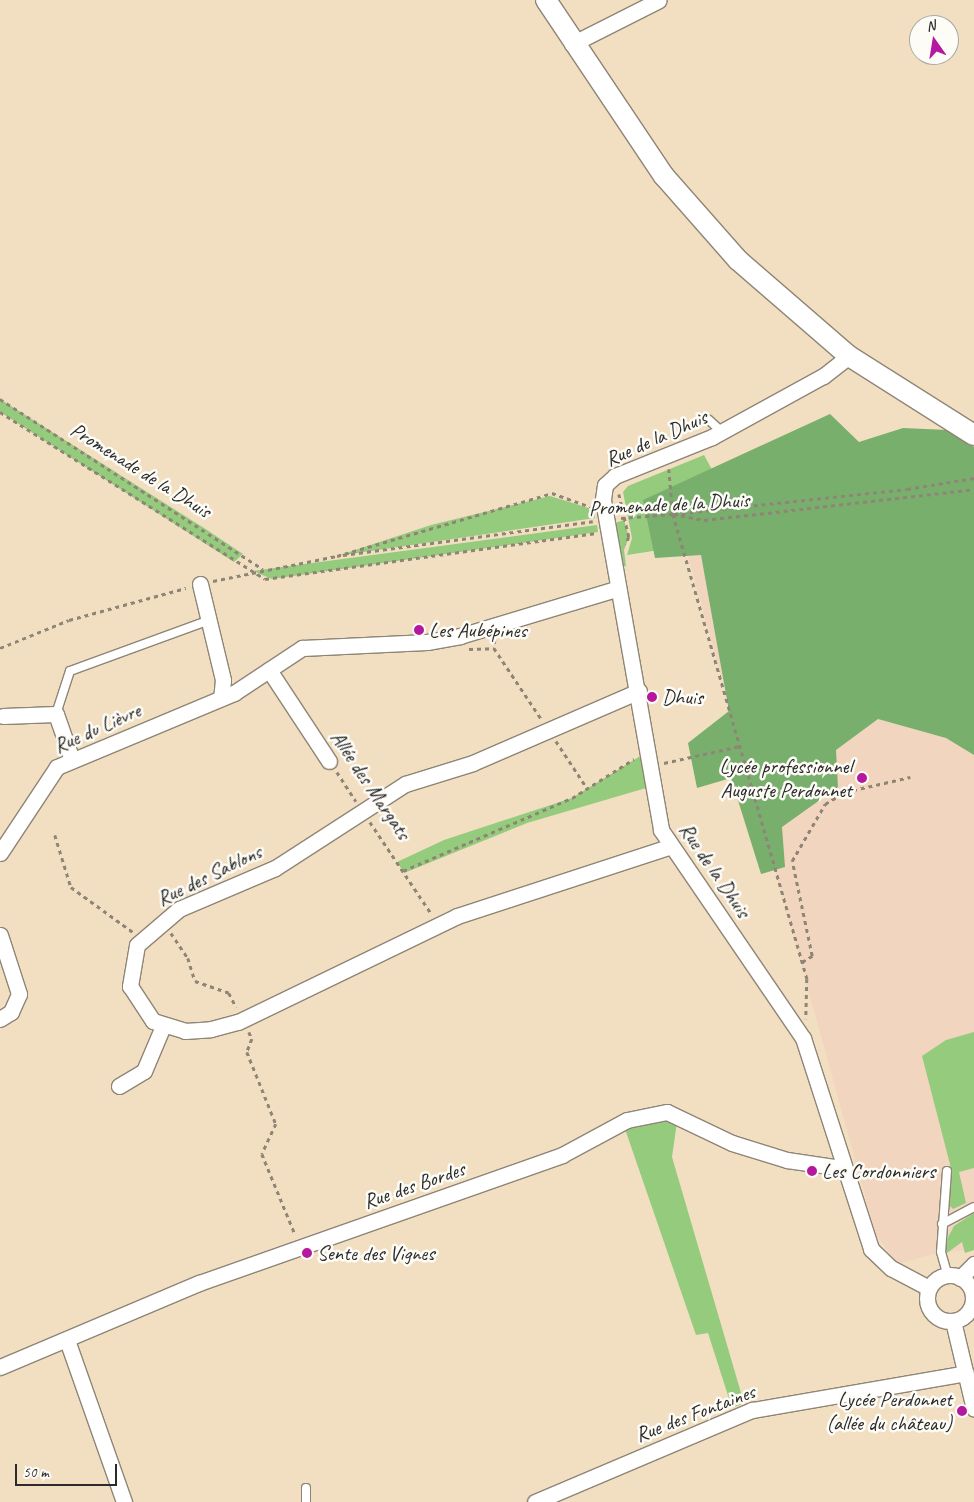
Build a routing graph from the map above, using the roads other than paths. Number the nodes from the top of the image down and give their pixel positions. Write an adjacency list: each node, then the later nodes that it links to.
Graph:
1 (546, 0): 3 (street)
2 (659, 0): 3 (street)
3 (572, 44): 4 (street)
4 (849, 356): 6 (street, Rue de la Dhuis); 7 (street)
5 (709, 420): 6 (lane)
6 (722, 432): 9 (street, Rue de la Dhuis)
7 (974, 435)
8 (200, 584): 10 (street)
9 (616, 589): 11 (street, Rue du Lièvre); 12 (street, Rue de la Dhuis)
10 (209, 620): 13 (street); 14 (lane)
11 (268, 670): 13 (street, Rue du Lièvre); 17 (street, Allée des Margats)
12 (639, 691): 18 (street, Rue de la Dhuis); 22 (street, Rue des Sablons)
13 (221, 698): 16 (street, Rue du Lièvre)
14 (56, 714): 15 (street); 16 (street)
15 (3, 716)
16 (72, 760): 19 (street, Rue du Lièvre)
17 (329, 761)
18 (672, 846): 22 (street); 24 (street, Rue de la Dhuis)
19 (0, 853)
20 (0, 935): 21 (street)
21 (0, 1019)
22 (163, 1026): 23 (street)
23 (118, 1086)
24 (842, 1168): 30 (street, Rue de la Dhuis); 32 (street, Rue des Bordes)
25 (947, 1172): 27 (lane)
26 (974, 1207): 27 (lane)
27 (942, 1224): 29 (lane)
28 (974, 1264): 29 (street)
29 (954, 1277): 30 (street); 31 (street)
30 (929, 1288): 31 (street)
31 (953, 1321): 34 (street)
32 (66, 1340): 33 (street, Rue des Bordes); 37 (street)
33 (0, 1367)
34 (966, 1373): 35 (street); 39 (street, Rue des Fontaines)
35 (974, 1409)
36 (306, 1488): 38 (lane)
37 (124, 1502)
38 (306, 1502)
39 (535, 1502)

